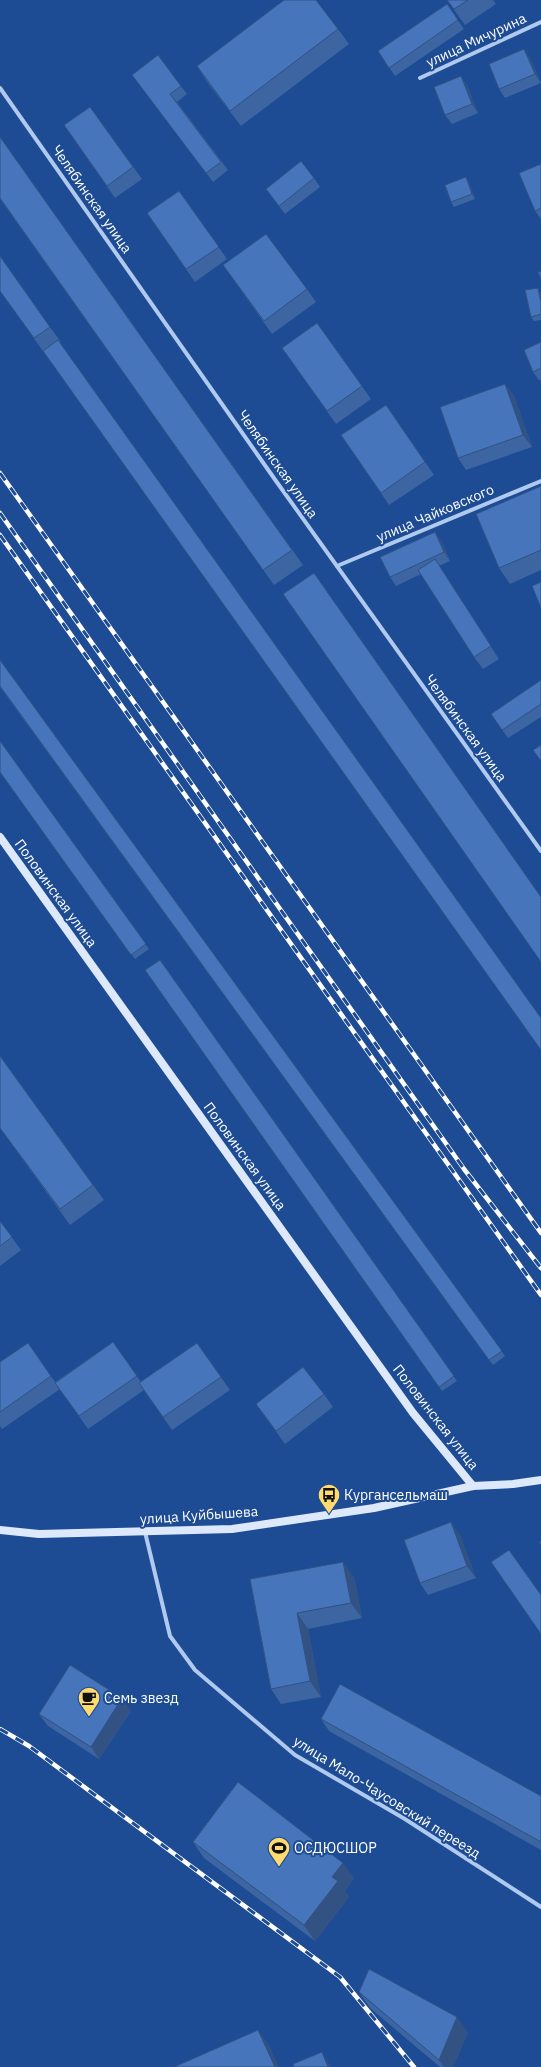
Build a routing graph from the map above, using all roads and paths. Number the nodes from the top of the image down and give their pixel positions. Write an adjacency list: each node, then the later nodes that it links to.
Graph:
1 (541, 22): 2 (street, улица Мичурина)
2 (420, 78)
3 (0, 88): 5 (street, Челябинская улица)
4 (541, 481): 5 (street, улица Чайковского)
5 (337, 566): 7 (street, Челябинская улица)
6 (0, 837): 9 (main road, Половинская улица)
7 (541, 851)
8 (541, 1480): 9 (main road, улица Куйбышева)
9 (473, 1486): 11 (main road, улица Куйбышева)
10 (0, 1530): 11 (main road, улица Куйбышева)
11 (145, 1532): 12 (street, улица Мало-Чаусовский переезд)
12 (541, 1907)

